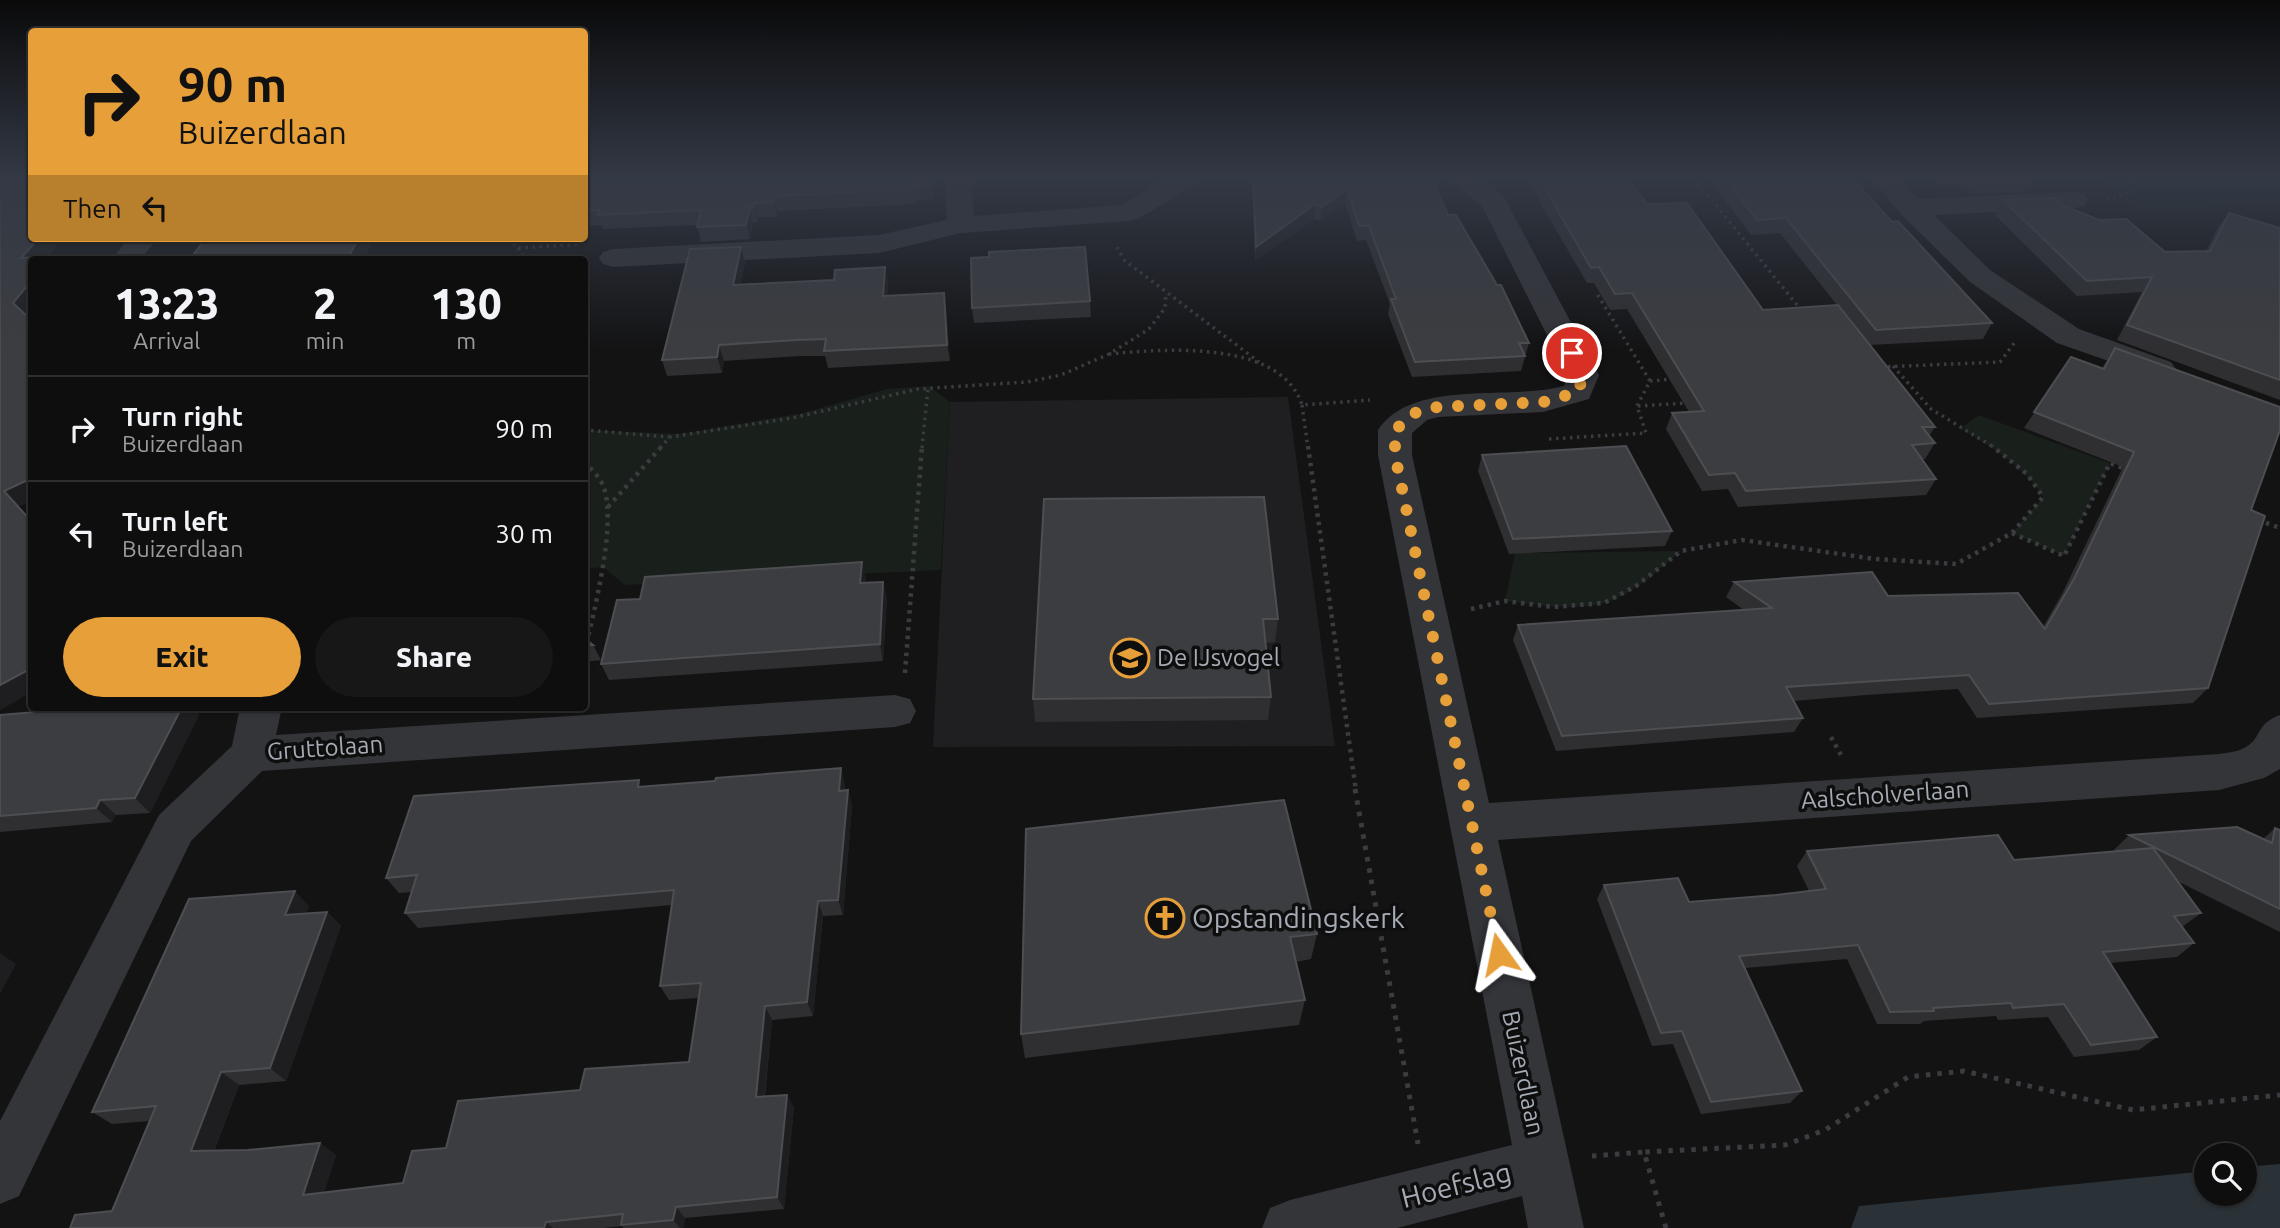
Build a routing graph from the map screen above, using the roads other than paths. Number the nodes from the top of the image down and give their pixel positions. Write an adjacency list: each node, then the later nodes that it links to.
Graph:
1 (917, 235): 6 (street)
2 (1511, 235): 12 (street, Buizerdlaan)
3 (1939, 235): 7 (street)
4 (140, 242): 5 (street)
5 (128, 256)
6 (613, 258)
7 (2180, 377)
8 (260, 711): 11 (street)
9 (895, 711): 11 (street, Gruttolaan)
10 (2280, 732): 12 (street, Aalscholverlaan)
11 (251, 754): 14 (street, Gruttolaan)
12 (1472, 823): 13 (street, Buizerdlaan)
13 (1542, 1164): 15 (street, Hoefslag); 16 (street, Buizerdlaan)
14 (0, 1177)
15 (1290, 1228)
16 (1556, 1228)

